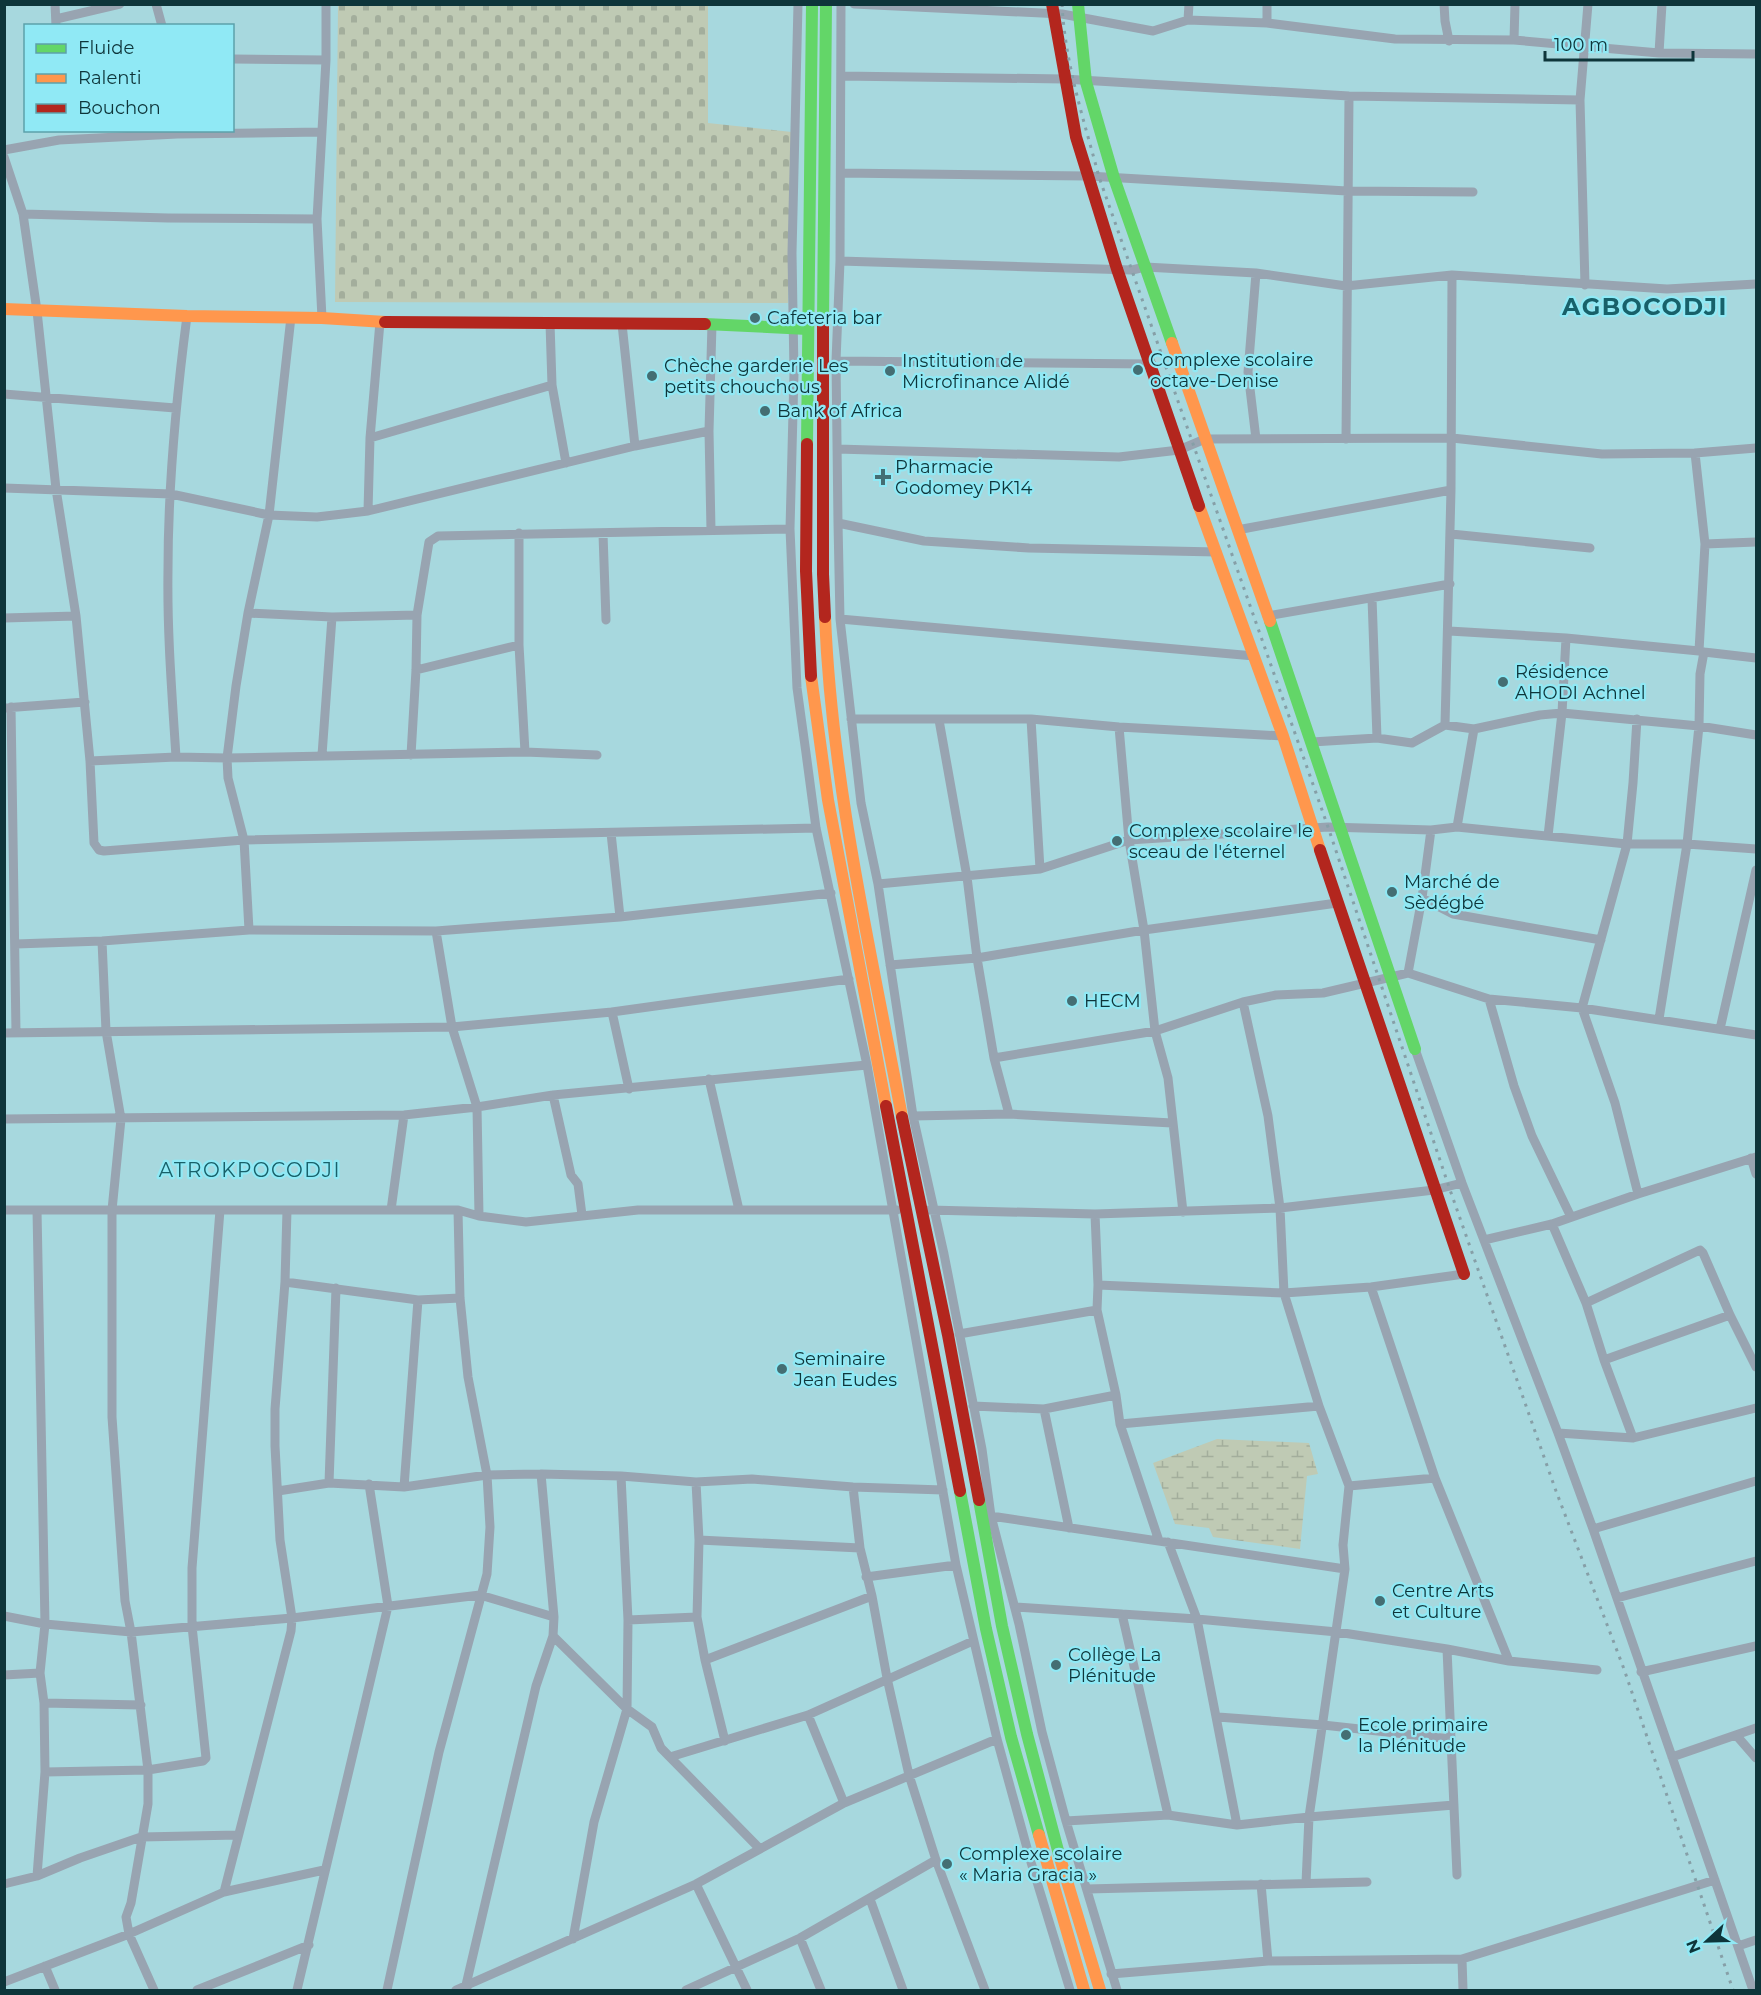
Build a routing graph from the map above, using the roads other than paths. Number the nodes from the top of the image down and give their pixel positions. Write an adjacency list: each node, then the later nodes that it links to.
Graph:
1 (55, 4): 20 (street)
2 (120, 4): 20 (street)
3 (156, 4): 22 (street)
4 (326, 4): 29 (street)
5 (798, 4): 64 (street)
6 (812, 4): 65 (main road)
7 (826, 4): 214 (main road)
8 (841, 4): 30 (street)
9 (854, 4): 16 (street)
10 (1189, 4): 19 (street)
11 (1267, 4): 21 (street)
12 (1444, 4): 24 (street)
13 (1515, 4): 23 (street)
14 (1588, 4): 25 (street)
15 (1662, 4): 26 (street)
16 (892, 6): 17 (street)
17 (1052, 9): 18 (street); 31 (main road)
18 (1078, 10): 19 (street); 32 (main road)
19 (1188, 20): 21 (street)
20 (56, 22)
21 (1267, 23): 24 (street)
22 (161, 24)
23 (1514, 40): 24 (street); 25 (street)
24 (1449, 41)
25 (1585, 46): 26 (street); 34 (street)
26 (1659, 53): 27 (street)
27 (1756, 54)
28 (234, 58): 29 (street)
29 (326, 60): 36 (street)
30 (841, 76): 31 (street); 40 (street)
31 (1064, 79): 32 (street); 41 (main road)
32 (1086, 82): 33 (street); 42 (main road)
33 (1349, 96): 34 (street); 43 (street)
34 (1580, 100): 53 (street)
35 (176, 132): 36 (street); 37 (street)
36 (322, 132): 46 (street)
37 (59, 135): 38 (street)
38 (4, 150)
39 (4, 157): 45 (street)
40 (841, 173): 41 (street); 47 (street)
41 (1088, 176): 42 (street); 49 (main road)
42 (1114, 178): 43 (street); 48 (main road)
43 (1347, 191): 44 (street); 54 (street)
44 (1473, 192)
45 (23, 214): 46 (street); 56 (street)
46 (317, 219): 59 (street)
47 (840, 261): 49 (street); 66 (street)
48 (1145, 267): 49 (street); 50 (street); 75 (main road)
49 (1117, 269): 67 (main road)
50 (1256, 273): 54 (street); 76 (street)
51 (1452, 275): 53 (street); 54 (street); 74 (street)
52 (1756, 284): 53 (street)
53 (1585, 285)
54 (1346, 286): 77 (street)
55 (4, 309): 56 (main road)
56 (37, 311): 57 (main road); 70 (street)
57 (187, 316): 58 (main road); 71 (street)
58 (291, 317): 59 (main road); 89 (street)
59 (322, 318): 60 (main road)
60 (380, 322): 61 (main road); 73 (street)
61 (550, 324): 62 (main road); 68 (street)
62 (622, 324): 63 (main road); 78 (street)
63 (712, 324): 64 (main road); 72 (street)
64 (794, 327): 65 (main road); 91 (street)
65 (808, 329): 213 (main road)
66 (836, 361): 67 (street); 80 (street)
67 (1151, 364): 81 (main road)
68 (552, 385): 73 (street); 83 (street)
69 (4, 394): 70 (street)
70 (46, 396): 71 (street); 85 (street)
71 (175, 408): 87 (street)
72 (709, 431): 78 (street); 92 (street)
73 (370, 438): 88 (street)
74 (1452, 438): 77 (street); 82 (street); 86 (street)
75 (1204, 439): 76 (street); 81 (street); 93 (main road)
76 (1256, 439): 77 (street)
77 (1346, 439)
78 (635, 446): 83 (street)
79 (1756, 448): 82 (street)
80 (837, 449): 81 (street); 90 (street)
81 (1179, 450): 100 (main road)
82 (1695, 453): 98 (street)
83 (567, 463): 88 (street)
84 (4, 488): 85 (street)
85 (56, 489): 87 (street); 105 (street)
86 (1451, 489): 93 (street); 96 (street)
87 (171, 494): 89 (street); 137 (street)
88 (368, 511): 89 (street)
89 (269, 515): 103 (street)
90 (838, 523): 100 (street); 109 (street)
91 (790, 529): 92 (street); 142 (street)
92 (711, 530): 95 (street)
93 (1237, 530): 106 (main road)
94 (519, 533): 95 (street); 104 (street); 113 (street)
95 (603, 534): 110 (street)
96 (1451, 534): 99 (street); 101 (street)
97 (1756, 542): 98 (street)
98 (1705, 544): 114 (street)
99 (1590, 548)
100 (1217, 552): 115 (main road)
101 (1450, 584): 102 (street); 111 (street)
102 (1372, 598): 106 (street); 131 (street)
103 (248, 613): 107 (street); 138 (street)
104 (417, 615): 107 (street); 117 (street)
105 (76, 616): 108 (street); 118 (street)
106 (1267, 616): 132 (main road)
107 (333, 617): 134 (street)
108 (4, 618)
109 (840, 619): 115 (street); 121 (street)
110 (606, 621)
111 (1449, 631): 112 (street); 125 (street)
112 (1566, 638): 114 (street); 120 (street)
113 (519, 645): 117 (street); 133 (street)
114 (1702, 652): 116 (street); 126 (street)
115 (1254, 656): 130 (main road)
116 (1756, 658)
117 (417, 670): 135 (street)
118 (85, 702): 119 (street); 139 (street)
119 (8, 707): 152 (street)
120 (1562, 712): 123 (street); 128 (street); 146 (street)
121 (851, 719): 124 (street); 156 (street)
122 (1031, 719): 124 (street); 127 (street); 153 (street)
123 (1637, 719): 126 (street); 149 (street)
124 (939, 720): 155 (street)
125 (1445, 725): 128 (street); 131 (street)
126 (1699, 726): 129 (street); 150 (street)
127 (1119, 727): 130 (street); 148 (street)
128 (1474, 729): 141 (street)
129 (1756, 735)
130 (1282, 736): 143 (main road)
131 (1377, 738): 132 (street)
132 (1312, 742): 140 (main road)
133 (525, 752): 135 (street); 136 (street)
134 (322, 755): 135 (street); 138 (street)
135 (411, 755)
136 (597, 755)
137 (176, 756): 138 (street); 139 (street)
138 (227, 758): 147 (street)
139 (90, 761): 147 (street)
140 (1341, 827): 143 (street); 144 (street); 170 (main road)
141 (1457, 827): 144 (street); 146 (street)
142 (816, 828): 145 (street); 157 (street)
143 (1312, 828): 148 (street); 159 (main road)
144 (1431, 830): 158 (street)
145 (611, 833): 147 (street); 160 (street)
146 (1548, 836): 149 (street)
147 (244, 840): 161 (street)
148 (1129, 840): 153 (street); 162 (street)
149 (1627, 844): 150 (street); 164 (street)
150 (1687, 844): 151 (street); 177 (street)
151 (1756, 849)
152 (9, 869): 166 (street)
153 (1040, 869): 155 (street)
154 (1756, 870): 179 (street)
155 (967, 877): 156 (street); 167 (street)
156 (878, 884): 168 (street)
157 (831, 893): 160 (street); 171 (street)
158 (1422, 898): 164 (street); 169 (street)
159 (1337, 903): 162 (street); 172 (main road)
160 (620, 917): 163 (street)
161 (249, 930): 163 (street); 165 (street)
162 (1144, 930): 167 (street); 181 (street)
163 (436, 931): 178 (street)
164 (1601, 940): 175 (street)
165 (102, 941): 166 (street); 180 (street)
166 (16, 944): 183 (street)
167 (977, 958): 168 (street); 186 (street)
168 (890, 965): 194 (street)
169 (1408, 973): 170 (street); 173 (street)
170 (1392, 977): 172 (street); 185 (main road)
171 (849, 979): 176 (street); 187 (street)
172 (1364, 983): 174 (street); 201 (main road)
173 (1489, 999): 175 (street); 220 (street)
174 (1243, 1002): 181 (street); 203 (street)
175 (1582, 1008): 177 (street); 202 (street)
176 (612, 1012): 178 (street); 189 (street)
177 (1659, 1019): 179 (street)
178 (453, 1028): 180 (street); 191 (street)
179 (1720, 1029): 184 (street)
180 (106, 1031): 183 (street); 196 (street)
181 (1155, 1032): 186 (street); 197 (street)
182 (4, 1033): 183 (street)
183 (16, 1033)
184 (1756, 1035)
185 (1415, 1048): 200 (street)
186 (994, 1058): 192 (street)
187 (867, 1065): 188 (street); 212 (street)
188 (709, 1079): 189 (street); 211 (street)
189 (629, 1089): 190 (street)
190 (553, 1095): 191 (street); 218 (street)
191 (477, 1107): 193 (street); 219 (street)
192 (1009, 1114): 194 (street); 197 (street)
193 (404, 1115): 196 (street); 209 (street)
194 (914, 1116): 215 (street)
195 (4, 1119): 196 (street)
196 (121, 1119): 206 (street)
197 (1172, 1123): 216 (street)
198 (1754, 1158): 199 (street); 202 (street)
199 (1756, 1174)
200 (1462, 1183): 201 (street); 222 (street)
201 (1434, 1190): 203 (street); 223 (main road)
202 (1638, 1194): 220 (street)
203 (1280, 1208): 216 (street); 228 (street)
204 (4, 1210): 205 (street)
205 (37, 1210): 206 (street); 280 (street)
206 (112, 1210): 207 (street); 282 (street)
207 (220, 1210): 208 (street); 281 (street)
208 (286, 1210): 209 (street); 224 (street)
209 (391, 1210): 210 (street)
210 (458, 1210): 219 (street); 229 (street)
211 (739, 1210): 212 (street); 218 (street)
212 (893, 1210): 213 (street); 256 (street)
213 (907, 1210): 214 (street); 359 (main road)
214 (920, 1210): 215 (street); 360 (main road)
215 (934, 1210): 217 (street); 234 (street)
216 (1183, 1212): 217 (street)
217 (1095, 1214): 225 (street)
218 (582, 1215): 219 (street)
219 (479, 1216)
220 (1571, 1217): 221 (street)
221 (1552, 1224): 222 (street); 231 (street)
222 (1484, 1240): 243 (street)
223 (1464, 1274): 226 (street)
224 (285, 1282): 227 (street); 257 (street)
225 (1098, 1285): 228 (street); 232 (street)
226 (1371, 1287): 228 (street); 248 (street)
227 (336, 1288): 230 (street); 251 (street)
228 (1284, 1293): 239 (street)
229 (460, 1298): 230 (street); 246 (street)
230 (418, 1300): 254 (street)
231 (1586, 1303): 233 (street); 235 (street)
232 (1097, 1310): 234 (street); 237 (street)
233 (1730, 1315): 235 (street); 236 (street)
234 (959, 1334): 238 (street)
235 (1604, 1360): 244 (street)
236 (1756, 1367)
237 (1116, 1395): 241 (street); 242 (street)
238 (974, 1406): 241 (street); 258 (street)
239 (1319, 1406): 242 (street); 253 (street)
240 (1756, 1408): 244 (street)
241 (1044, 1409): 259 (street)
242 (1120, 1424): 262 (street)
243 (1558, 1433): 244 (street); 260 (street)
244 (1634, 1438)
245 (541, 1474): 246 (street); 247 (street); 275 (street)
246 (487, 1475): 254 (street); 268 (street)
247 (621, 1476): 250 (street); 279 (street)
248 (1435, 1478): 253 (street); 289 (street)
249 (1756, 1481): 260 (street)
250 (696, 1482): 255 (street); 261 (street)
251 (329, 1483): 252 (street); 257 (street)
252 (369, 1484): 254 (street); 271 (street)
253 (1349, 1486): 266 (street)
254 (404, 1487)
255 (853, 1487): 256 (street); 263 (street)
256 (943, 1490): 265 (street)
257 (278, 1491): 277 (street)
258 (991, 1516): 259 (street); 272 (street)
259 (1069, 1528): 262 (street)
260 (1593, 1529): 270 (street)
261 (699, 1539): 263 (street); 276 (street)
262 (1164, 1542): 266 (street); 278 (street)
263 (860, 1548): 267 (street)
264 (1756, 1561): 270 (street)
265 (956, 1565): 267 (street); 285 (street)
266 (1345, 1569): 283 (street)
267 (866, 1576): 269 (street)
268 (480, 1595): 271 (street); 275 (street); 351 (street)
269 (872, 1596): 288 (street); 294 (street)
270 (1617, 1598): 292 (street)
271 (388, 1606): 277 (street); 322 (street)
272 (1014, 1607): 273 (street); 316 (street)
273 (1122, 1614): 278 (street); 314 (street)
274 (4, 1616): 280 (street)
275 (554, 1617): 284 (street)
276 (697, 1617): 279 (street); 288 (street)
277 (292, 1618): 281 (street); 318 (street)
278 (1197, 1619): 283 (street); 299 (street)
279 (627, 1620): 297 (street)
280 (45, 1624): 282 (street); 291 (street)
281 (192, 1626): 282 (street); 309 (street)
282 (131, 1632): 296 (street)
283 (1337, 1632): 287 (street); 300 (street)
284 (553, 1636): 297 (street); 346 (street)
285 (973, 1641): 294 (street); 303 (street)
286 (1756, 1646): 292 (street)
287 (1447, 1649): 289 (street); 304 (street)
288 (705, 1660): 305 (street)
289 (1509, 1661): 290 (street)
290 (1597, 1670)
291 (40, 1672): 293 (street); 295 (street)
292 (1641, 1672): 307 (street)
293 (4, 1675)
294 (886, 1678): 298 (street); 311 (street)
295 (44, 1703): 296 (street); 310 (street)
296 (141, 1705): 309 (street)
297 (627, 1709): 306 (street); 336 (street)
298 (808, 1715): 305 (street); 312 (street)
299 (1218, 1717): 300 (street); 317 (street)
300 (1323, 1725): 304 (street); 315 (street)
301 (1756, 1728): 302 (street)
302 (1736, 1735): 307 (street); 308 (street)
303 (997, 1739): 311 (street); 358 (street)
304 (1451, 1739): 313 (street)
305 (725, 1741): 306 (street)
306 (670, 1757): 320 (street)
307 (1672, 1757): 325 (street)
308 (1756, 1758)
309 (148, 1770): 310 (street); 319 (street)
310 (45, 1772): 324 (street)
311 (909, 1775): 312 (street); 321 (street)
312 (844, 1803): 320 (street)
313 (1454, 1805): 315 (street); 323 (street)
314 (1168, 1815): 316 (street); 317 (street)
315 (1309, 1817): 317 (street); 327 (street)
316 (1066, 1821): 331 (street)
317 (1237, 1826)
318 (238, 1835): 319 (street); 332 (street)
319 (141, 1837): 324 (street); 334 (street)
320 (760, 1849): 329 (street)
321 (936, 1860): 333 (street); 357 (street)
322 (324, 1870): 332 (street); 338 (street)
323 (1457, 1875)
324 (36, 1876): 328 (street)
325 (1714, 1880): 339 (street); 340 (street)
326 (1368, 1882): 327 (street)
327 (1306, 1883): 330 (street)
328 (4, 1884)
329 (696, 1884): 336 (street); 343 (street)
330 (1261, 1884): 331 (street); 341 (street)
331 (1087, 1889): 344 (street)
332 (224, 1892): 334 (street)
333 (870, 1899): 335 (street); 356 (street)
334 (129, 1934): 342 (street); 348 (street)
335 (800, 1938): 343 (street); 355 (street)
336 (573, 1939): 346 (street)
337 (1756, 1940): 339 (street)
338 (309, 1945): 349 (street); 350 (street)
339 (1738, 1946): 363 (street)
340 (1462, 1959): 341 (street); 362 (street)
341 (1268, 1961): 344 (street)
342 (45, 1966): 345 (street); 347 (street)
343 (736, 1966): 353 (street); 354 (street)
344 (1112, 1974): 361 (street)
345 (4, 1982)
346 (467, 1988): 352 (street)
347 (55, 1990)
348 (154, 1990)
349 (196, 1990)
350 (297, 1990)
351 (387, 1990)
352 (456, 1990)
353 (686, 1990)
354 (747, 1990)
355 (821, 1990)
356 (903, 1990)
357 (985, 1990)
358 (1070, 1990)
359 (1084, 1990)
360 (1100, 1990)
361 (1117, 1990)
362 (1463, 1990)
363 (1753, 1990)

